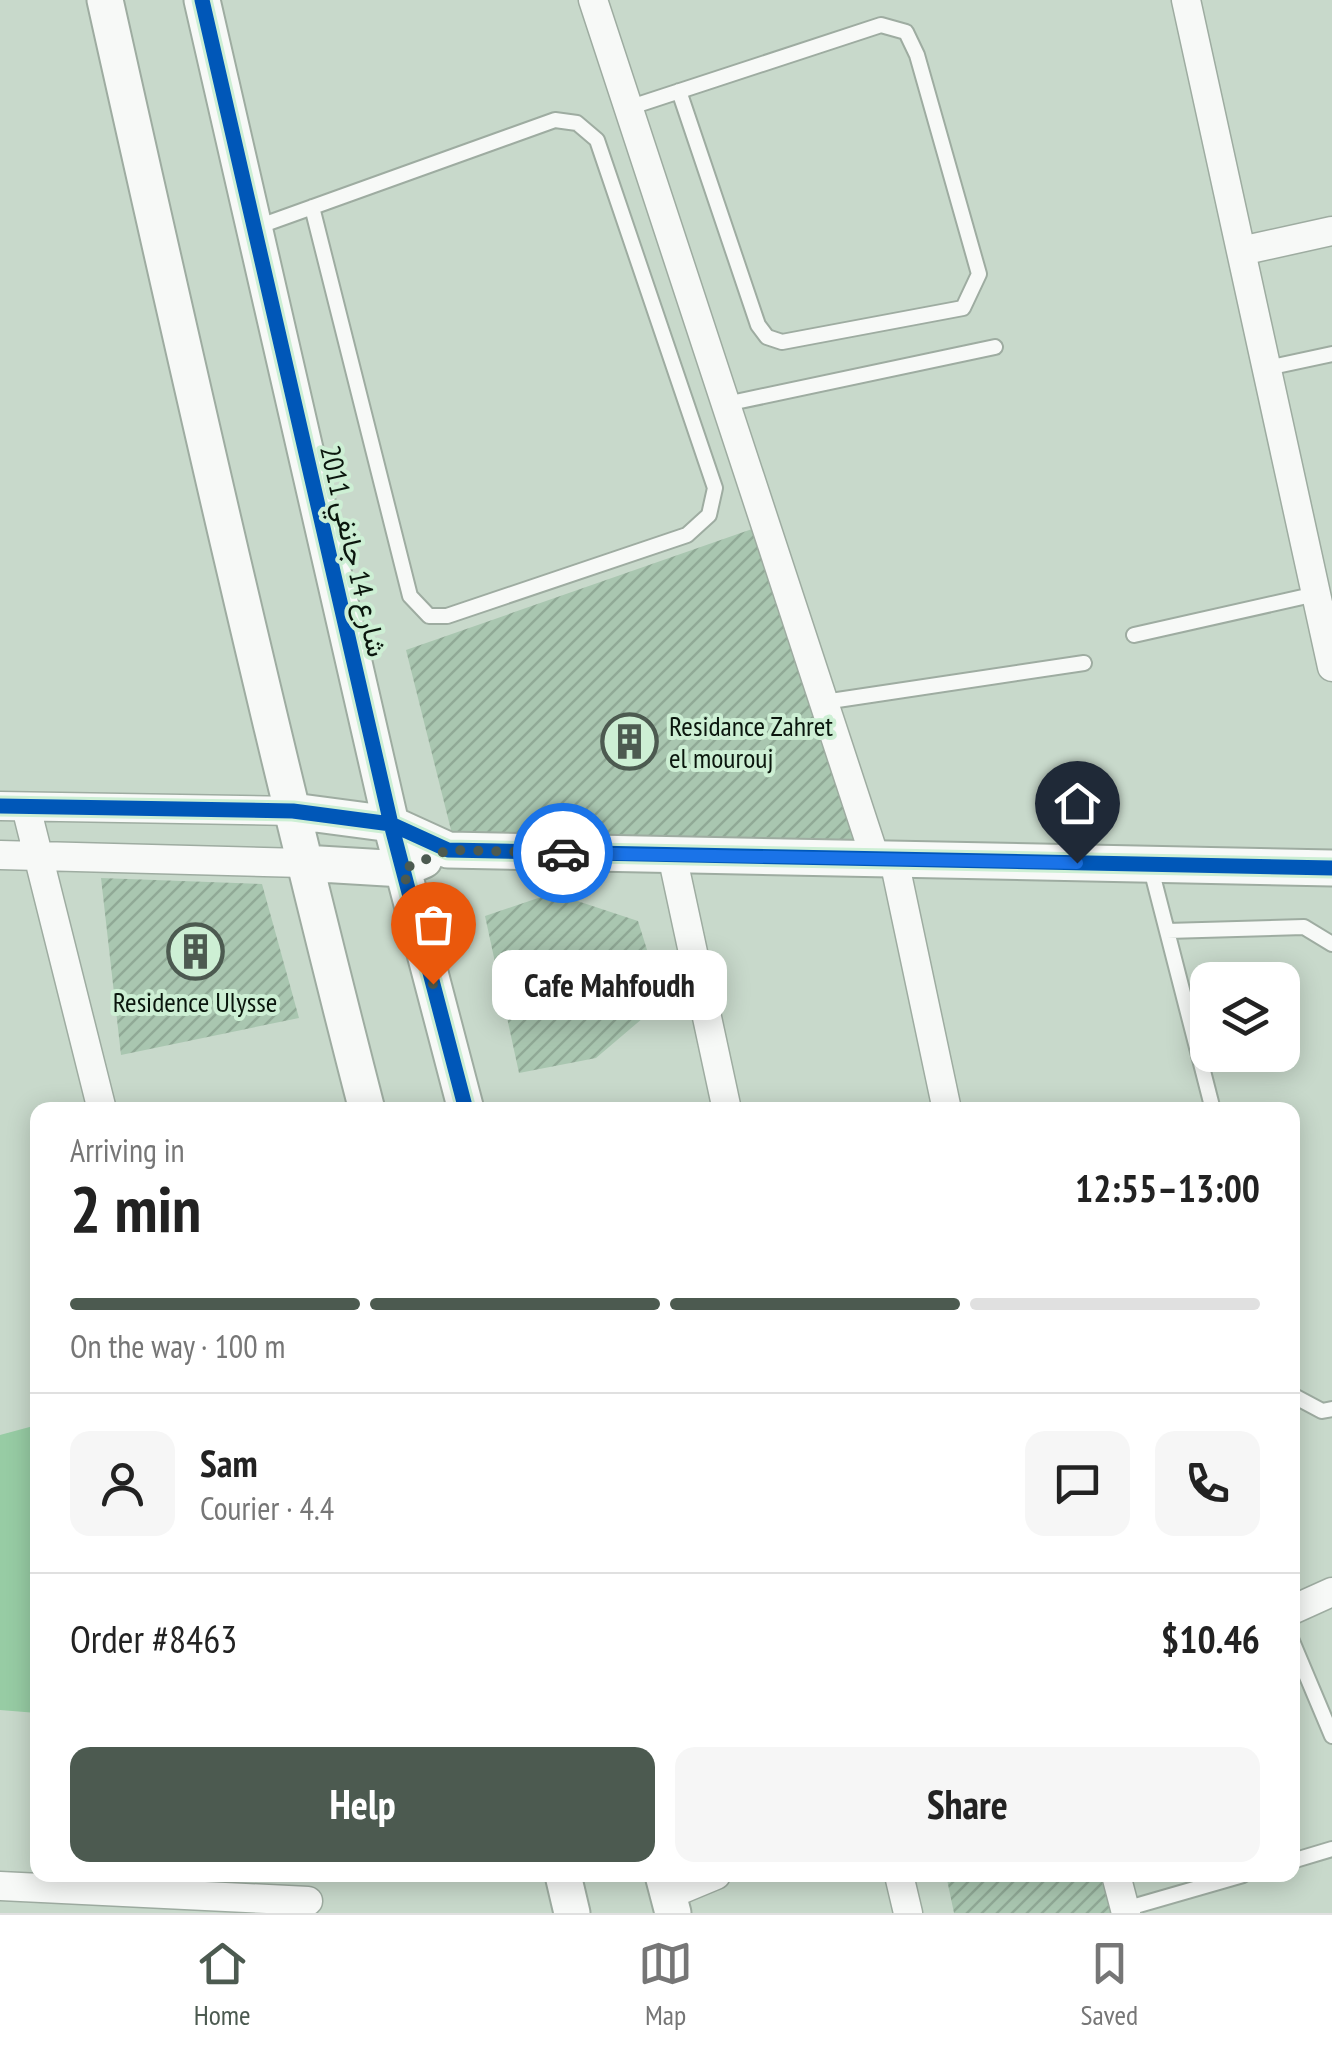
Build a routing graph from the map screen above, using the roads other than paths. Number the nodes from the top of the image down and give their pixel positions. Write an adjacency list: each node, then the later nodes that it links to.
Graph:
1 (105, 0): 22 (street)
2 (202, 0): 8 (street, شارع 14 جانفي 2011)
3 (593, 0): 6 (street)
4 (1186, 0): 10 (street)
5 (679, 91): 5 (lane); 6 (lane)
6 (628, 108): 14 (street)
7 (312, 207): 7 (lane); 8 (lane)
8 (254, 228): 23 (street, شارع 14 جانفي 2011)
9 (1332, 231): 10 (street)
10 (1241, 252): 13 (street)
11 (996, 346): 14 (lane)
12 (1332, 354): 13 (lane)
13 (1267, 368): 15 (street)
14 (726, 404): 20 (street)
15 (1316, 594): 16 (street); 17 (lane)
16 (1327, 622): 19 (street)
17 (1134, 634)
18 (1084, 663): 20 (lane)
19 (1332, 666)
20 (824, 702): 28 (street)
21 (13, 806): 22 (street); 26 (street)
22 (293, 811): 23 (street); 29 (street)
23 (391, 824): 24 (street); 32 (street, شارع 14 جانفي 2011)
24 (448, 850): 27 (street); 32 (street)
25 (0, 854): 26 (street)
26 (36, 855): 29 (street); 35 (street)
27 (672, 855): 28 (street); 38 (street)
28 (885, 859): 30 (street); 39 (street)
29 (303, 863): 32 (street); 36 (street)
30 (1150, 864): 31 (street); 33 (lane)
31 (1332, 868)
32 (403, 869): 37 (street, شارع 14 جانفي 2011)
33 (1167, 931): 34 (lane); 40 (lane)
34 (1332, 944)
35 (100, 1102)
36 (364, 1102)
37 (464, 1102)
38 (725, 1102)
39 (945, 1102)
40 (1211, 1102)
41 (1300, 1399): 42 (lane)
42 (1332, 1409)
43 (1332, 1592): 44 (street)
44 (1300, 1606)
45 (1300, 1660): 46 (lane)
46 (1332, 1736)
47 (1332, 1849): 48 (lane)
48 (1300, 1859)
49 (564, 1882): 58 (street)
50 (698, 1882): 55 (street)
51 (900, 1882): 59 (street)
52 (1118, 1882): 57 (street)
53 (1220, 1882): 57 (lane)
54 (0, 1886): 56 (street)
55 (668, 1894)
56 (306, 1896)
57 (1126, 1911)
58 (572, 1913)
59 (908, 1913)

